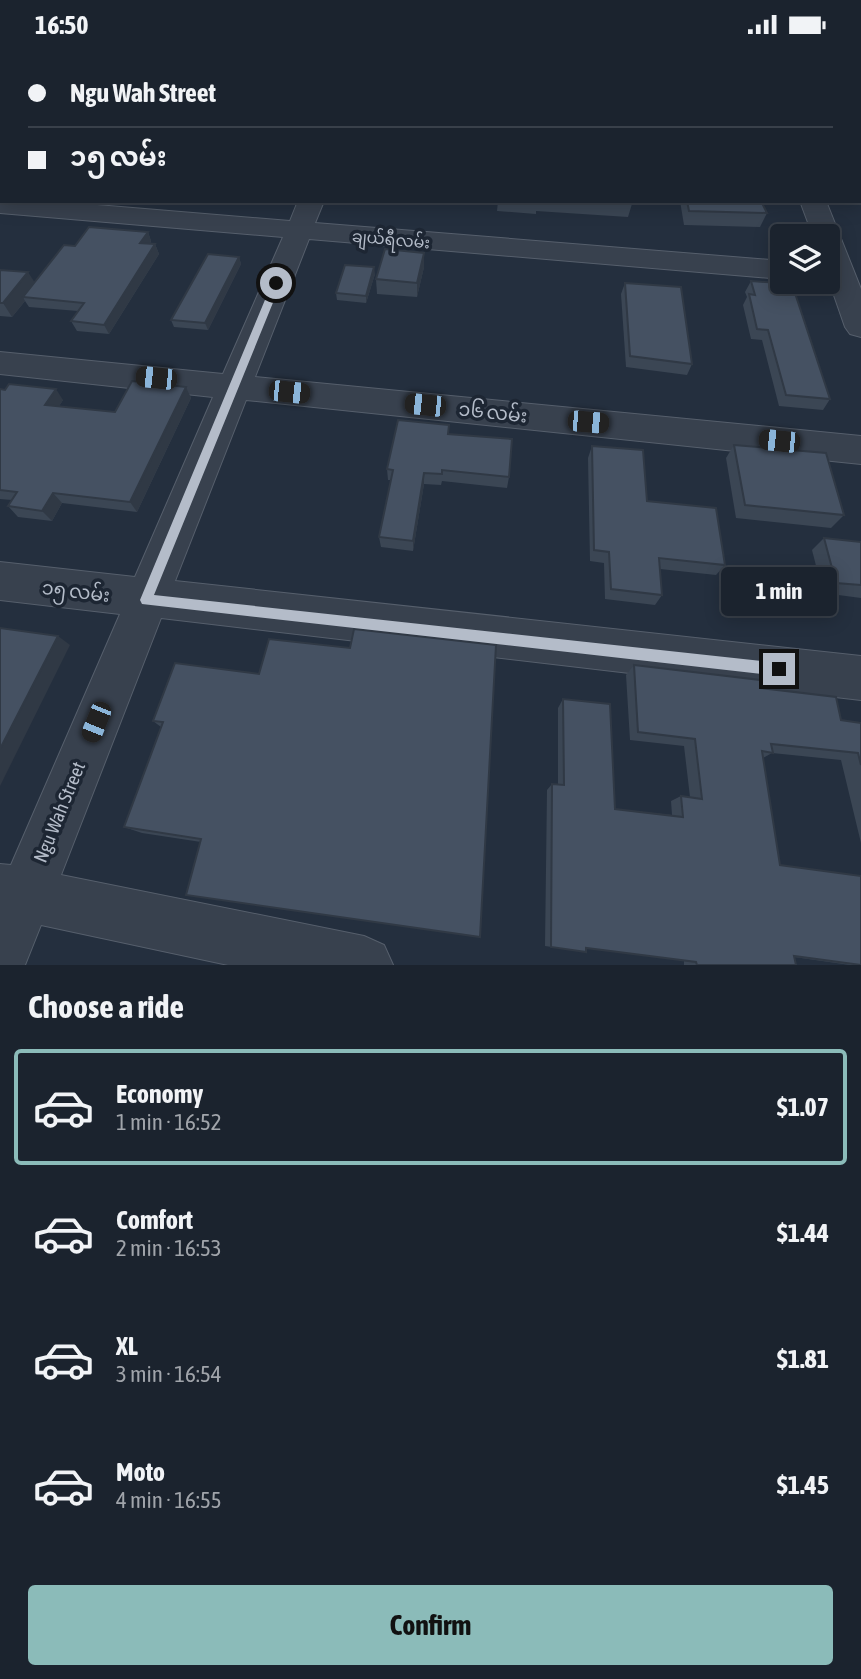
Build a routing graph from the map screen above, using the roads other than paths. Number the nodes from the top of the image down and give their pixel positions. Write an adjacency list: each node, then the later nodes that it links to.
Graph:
1 (814, 203): 4 (street)
2 (0, 205): 3 (street, ချယ်ရီလမ်း)
3 (304, 216): 5 (street, ချယ်ရီလမ်း); 9 (street, Ngu Wah Street)
4 (821, 224)
5 (770, 269)
6 (843, 275): 7 (street)
7 (861, 327)
8 (0, 363): 9 (street, ၁၆ လမ်း)
9 (234, 386): 10 (street, ၁၆ လမ်း); 12 (street, Ngu Wah Street)
10 (861, 450)
11 (0, 581): 12 (street, ၁၅ လမ်း)
12 (146, 600): 13 (street, ၁၅ လမ်း); 14 (street, Ngu Wah Street)
13 (861, 678)
14 (13, 891): 15 (street, Ngu Wah Street); 16 (street)
15 (0, 957)
16 (364, 965)

